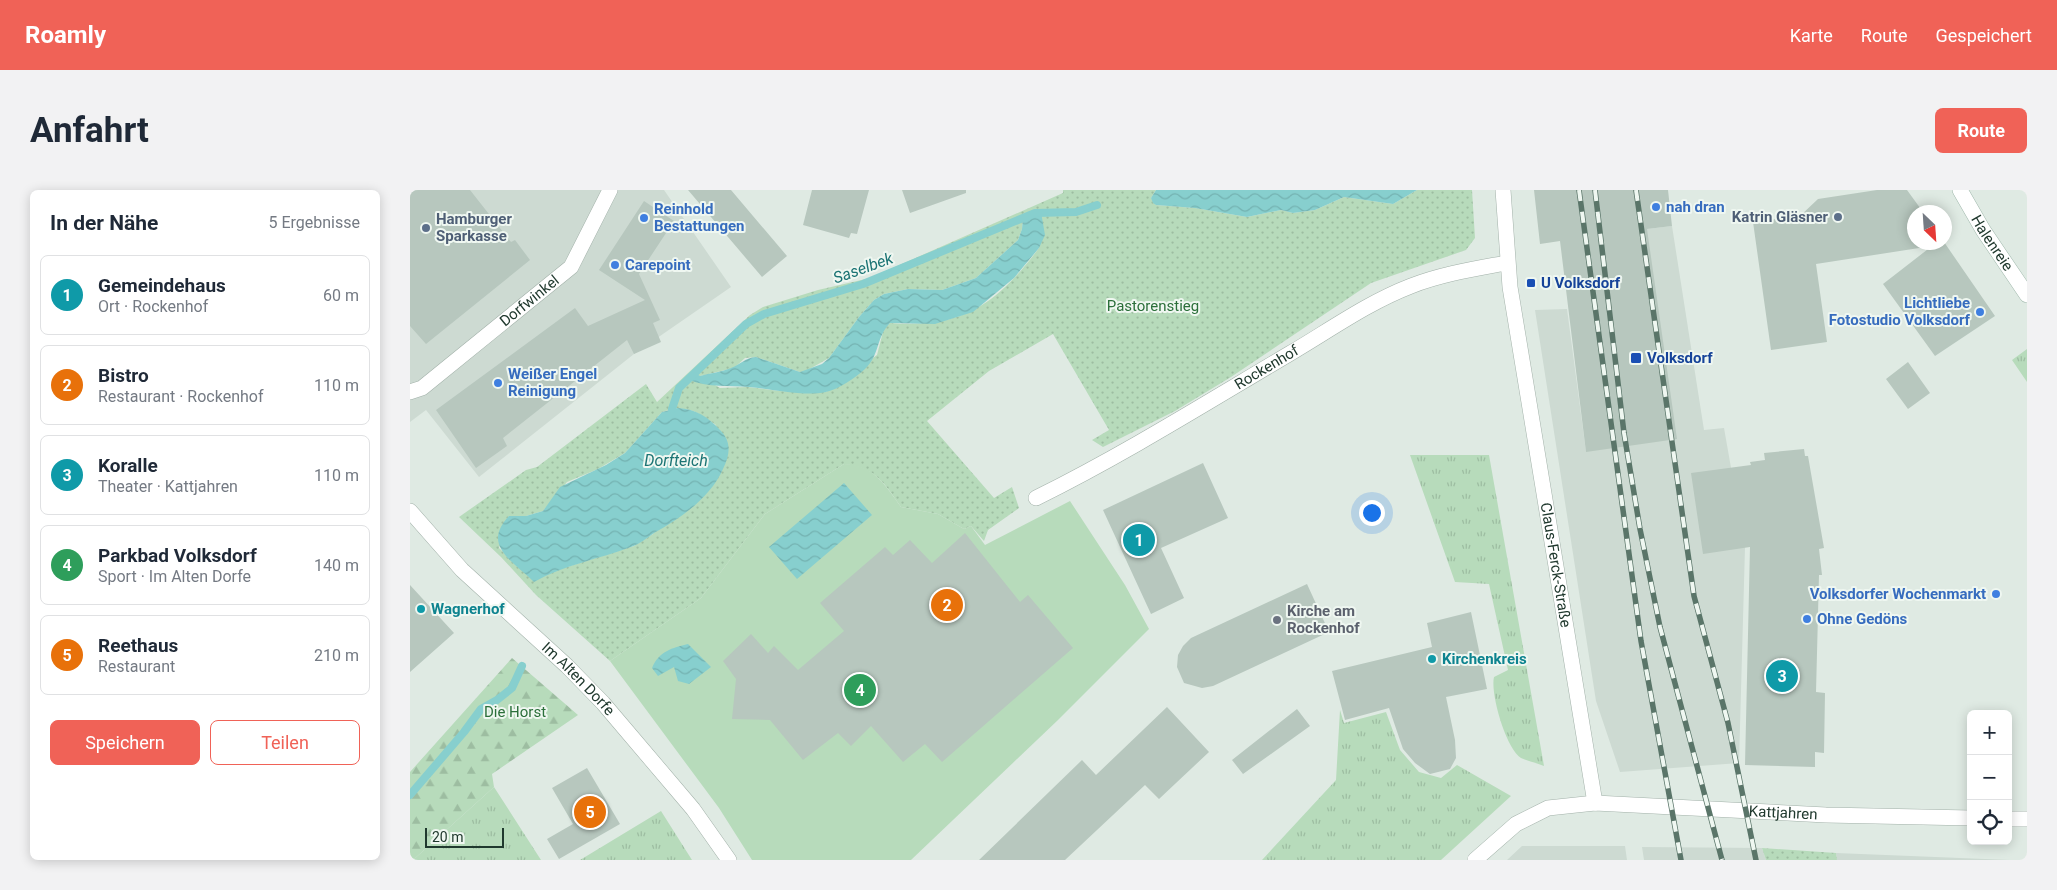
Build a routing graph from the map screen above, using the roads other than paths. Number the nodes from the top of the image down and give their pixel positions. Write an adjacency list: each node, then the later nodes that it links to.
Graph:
1 (610, 190): 6 (street, Dorfwinkel)
2 (1503, 190): 4 (street, Claus-Ferck-Straße)
3 (1960, 190): 5 (street, Halenreie)
4 (1506, 263): 8 (street, Rockenhof); 10 (street, Claus-Ferck-Straße)
5 (2027, 295)
6 (416, 390): 7 (street, Dorfwinkel)
7 (410, 402)
8 (1036, 498)
9 (410, 511): 14 (street, Im Alten Dorfe)
10 (1596, 803): 11 (street, Kattjahren); 15 (street)
11 (1967, 818)
12 (2012, 819): 13 (street)
13 (2027, 819)
14 (729, 860)
15 (1475, 860)

